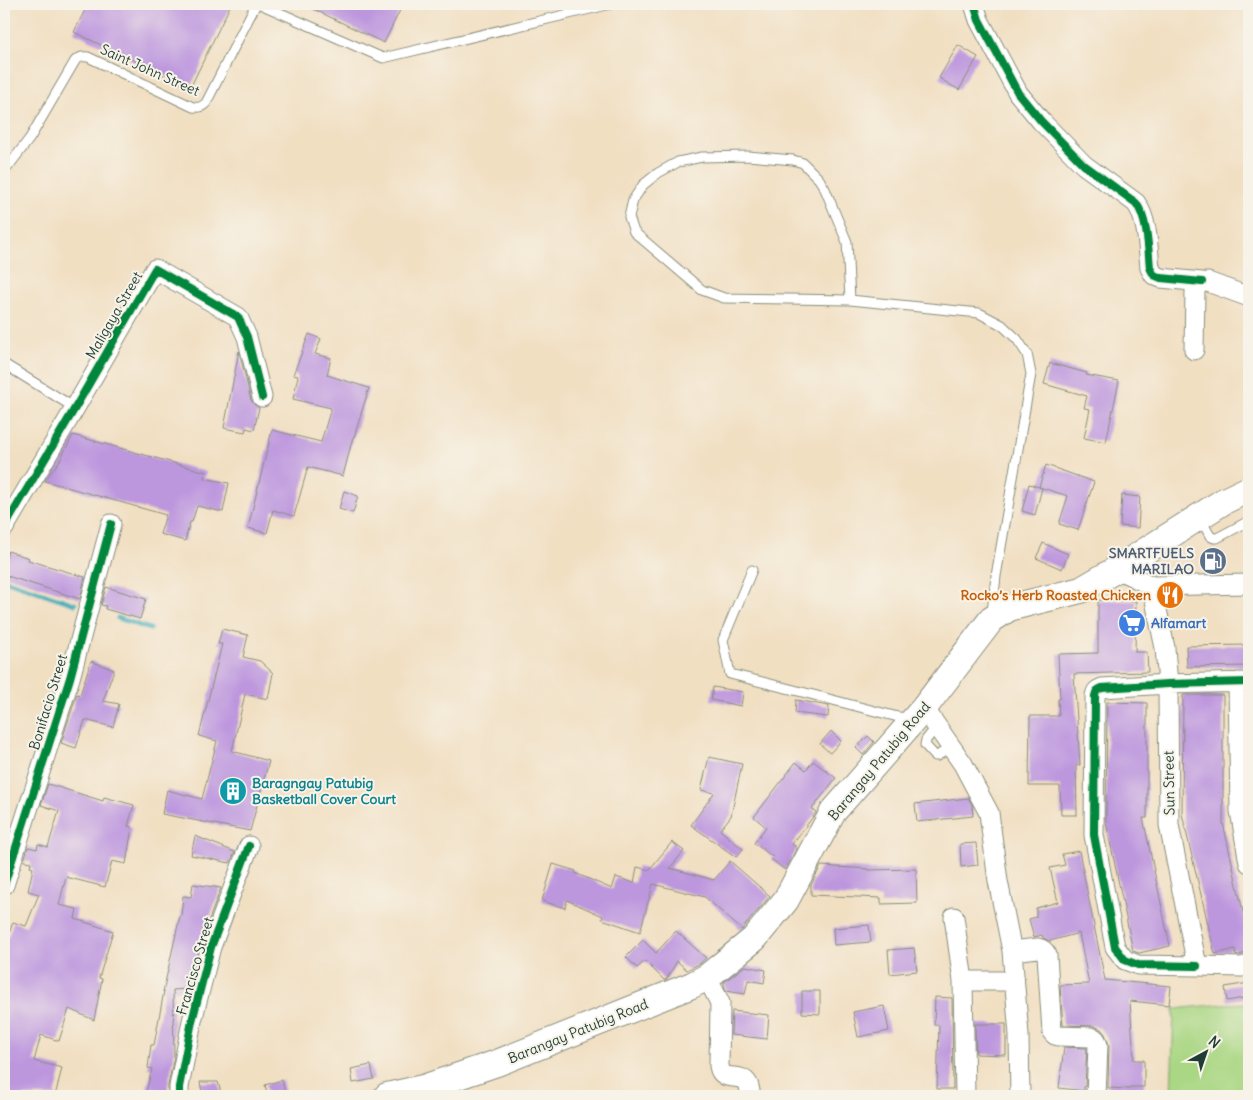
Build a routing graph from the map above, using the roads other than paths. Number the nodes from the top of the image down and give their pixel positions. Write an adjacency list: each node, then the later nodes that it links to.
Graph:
1 (258, 4): 5 (lane); 6 (lane, Saint John Street)
2 (578, 4): 5 (lane)
3 (611, 4): 5 (lane)
4 (974, 4): 7 (street)
5 (574, 13)
6 (4, 172)
7 (1202, 282): 8 (street); 10 (street)
8 (1249, 297)
9 (850, 300): 9 (lane); 23 (lane)
10 (1194, 350)
11 (4, 364): 13 (lane)
12 (262, 396): 13 (street, Maligaya Street)
13 (75, 408): 18 (street, Maligaya Street)
14 (1249, 492): 15 (main road, Barangay Patubig Road)
15 (1199, 517): 16 (lane); 19 (main road, Barangay Patubig Road)
16 (1249, 521)
17 (111, 524): 29 (street, Bonifacio Street)
18 (4, 527)
19 (1117, 569): 22 (street); 23 (main road, Barangay Patubig Road)
20 (752, 570): 26 (lane)
21 (1249, 584): 22 (street)
22 (1152, 586): 25 (street, Sun Street)
23 (991, 620): 26 (main road, Barangay Patubig Road)
24 (1244, 682): 25 (street); 28 (street)
25 (1168, 684): 32 (street, Sun Street); 32 (street)
26 (925, 717): 31 (street); 34 (main road, Barangay Patubig Road)
27 (249, 846): 37 (street, Francisco Street)
28 (1249, 863)
29 (4, 885)
30 (954, 917): 36 (street)
31 (1012, 952): 35 (street); 42 (street)
32 (1197, 966): 33 (street)
33 (1249, 966)
34 (707, 977): 38 (main road, Barangay Patubig Road); 39 (street)
35 (1014, 980): 36 (street); 41 (street)
36 (963, 981): 40 (street)
37 (179, 1096)
38 (386, 1096)
39 (751, 1096)
40 (965, 1096)
41 (1020, 1096)
42 (1096, 1096)

